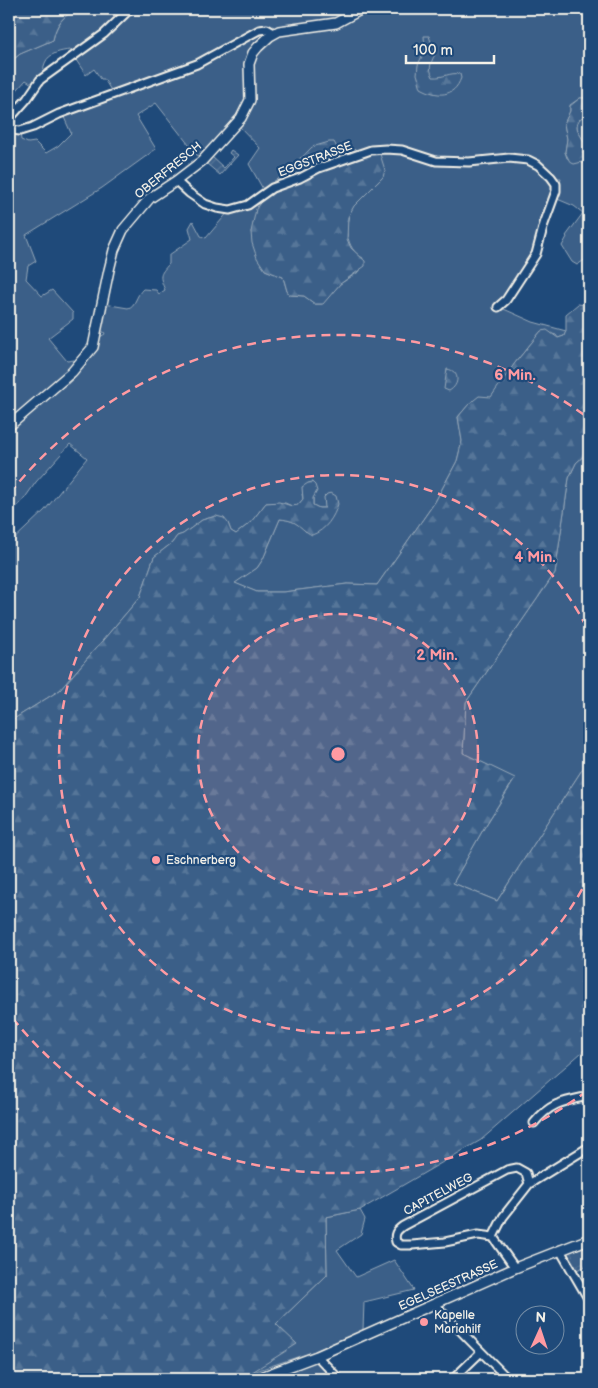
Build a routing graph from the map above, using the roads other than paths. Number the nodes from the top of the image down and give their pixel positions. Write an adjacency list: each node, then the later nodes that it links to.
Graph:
1 (130, 9): 3 (street)
2 (362, 9): 3 (street)
3 (274, 33): 4 (street, OBERFRESCH)
4 (176, 181): 5 (street, EGGSTRASSE); 6 (street, OBERFRESCH)
5 (498, 307)
6 (9, 426)
7 (589, 1096): 8 (street)
8 (534, 1123)
9 (589, 1147): 10 (street)
10 (529, 1184): 11 (street); 11 (street, CAPITELWEG)
11 (493, 1237): 14 (street)
12 (588, 1241): 13 (street, EGELSEESTRASSE)
13 (560, 1250): 14 (street, EGELSEESTRASSE); 15 (street)
14 (515, 1268): 16 (street, EGELSEESTRASSE)
15 (589, 1300)
16 (436, 1304): 17 (street); 18 (street, EGELSEESTRASSE)
17 (481, 1352): 21 (street); 22 (street)
18 (317, 1356): 19 (street, EGELSEESTRASSE); 20 (street)
19 (256, 1379)
20 (339, 1379)
21 (453, 1379)
22 (508, 1379)

